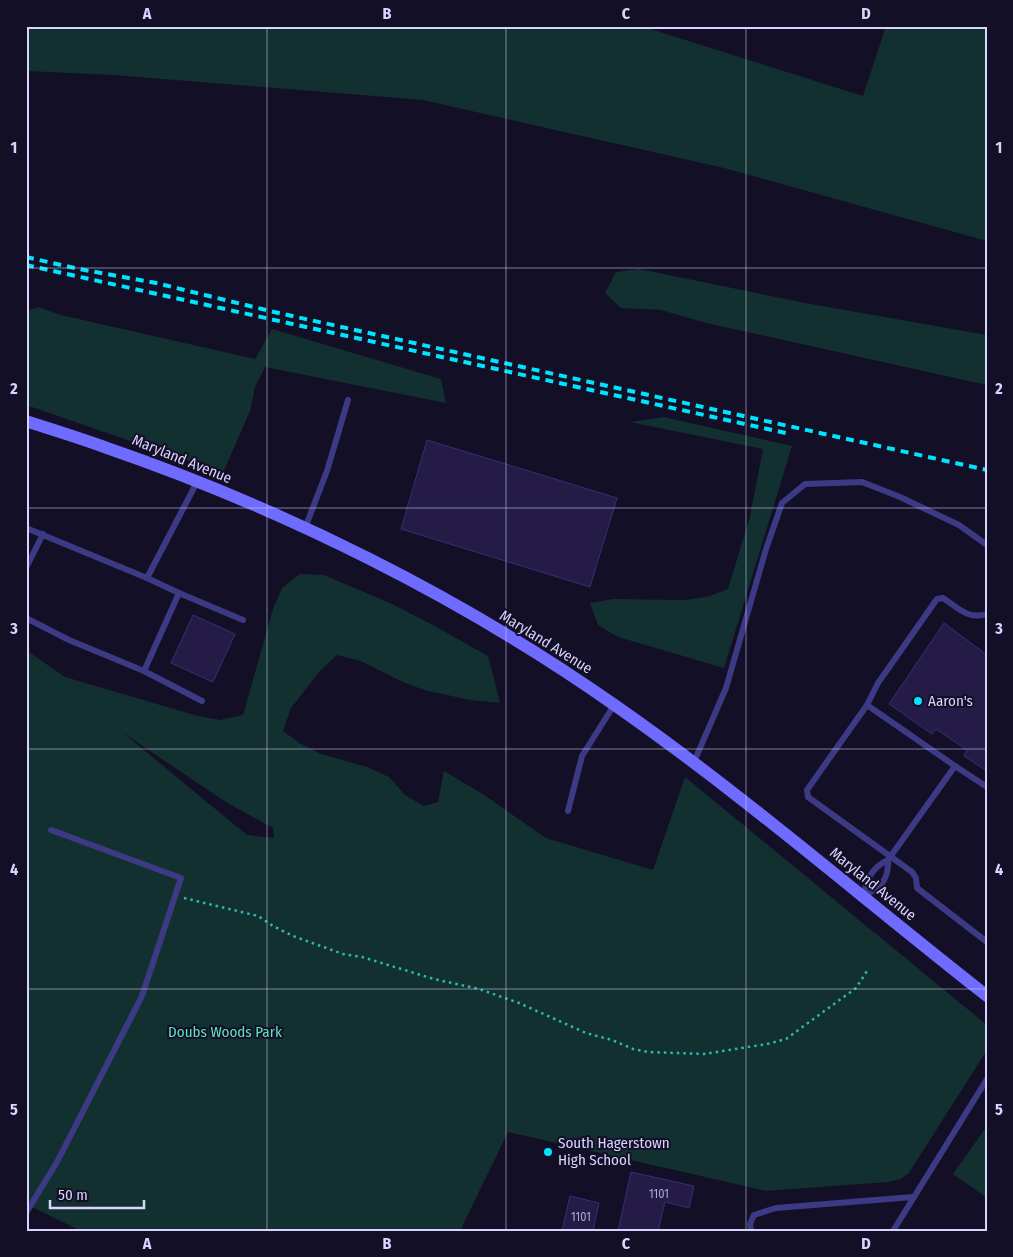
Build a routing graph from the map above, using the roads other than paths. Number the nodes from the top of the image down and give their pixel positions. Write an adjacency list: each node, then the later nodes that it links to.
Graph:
1 (348, 400): 5 (lane)
2 (26, 421): 3 (main road, Maryland Avenue)
3 (197, 482): 5 (main road, Maryland Avenue); 9 (lane)
4 (26, 528): 6 (lane)
5 (305, 528): 16 (main road, Maryland Avenue)
6 (43, 534): 8 (lane); 9 (lane)
7 (987, 545): 18 (lane)
8 (26, 568)
9 (147, 578): 10 (lane)
10 (179, 593): 13 (lane); 14 (lane)
11 (987, 614): 17 (lane)
12 (26, 618): 14 (lane)
13 (243, 620)
14 (144, 671): 15 (lane)
15 (202, 701)
16 (614, 705): 18 (main road, Maryland Avenue); 21 (lane)
17 (867, 705): 19 (lane); 23 (lane)
18 (694, 762): 24 (main road, Maryland Avenue)
19 (955, 766): 20 (lane); 23 (lane)
20 (987, 787)
21 (568, 811)
22 (51, 830): 29 (lane)
23 (889, 858): 24 (lane); 24 (lane); 25 (lane)
24 (863, 897): 26 (main road, Maryland Avenue)
25 (987, 942)
26 (987, 996)
27 (987, 1079): 28 (lane)
28 (913, 1197): 30 (lane); 31 (lane)
29 (26, 1212)
30 (751, 1231)
31 (893, 1231)

